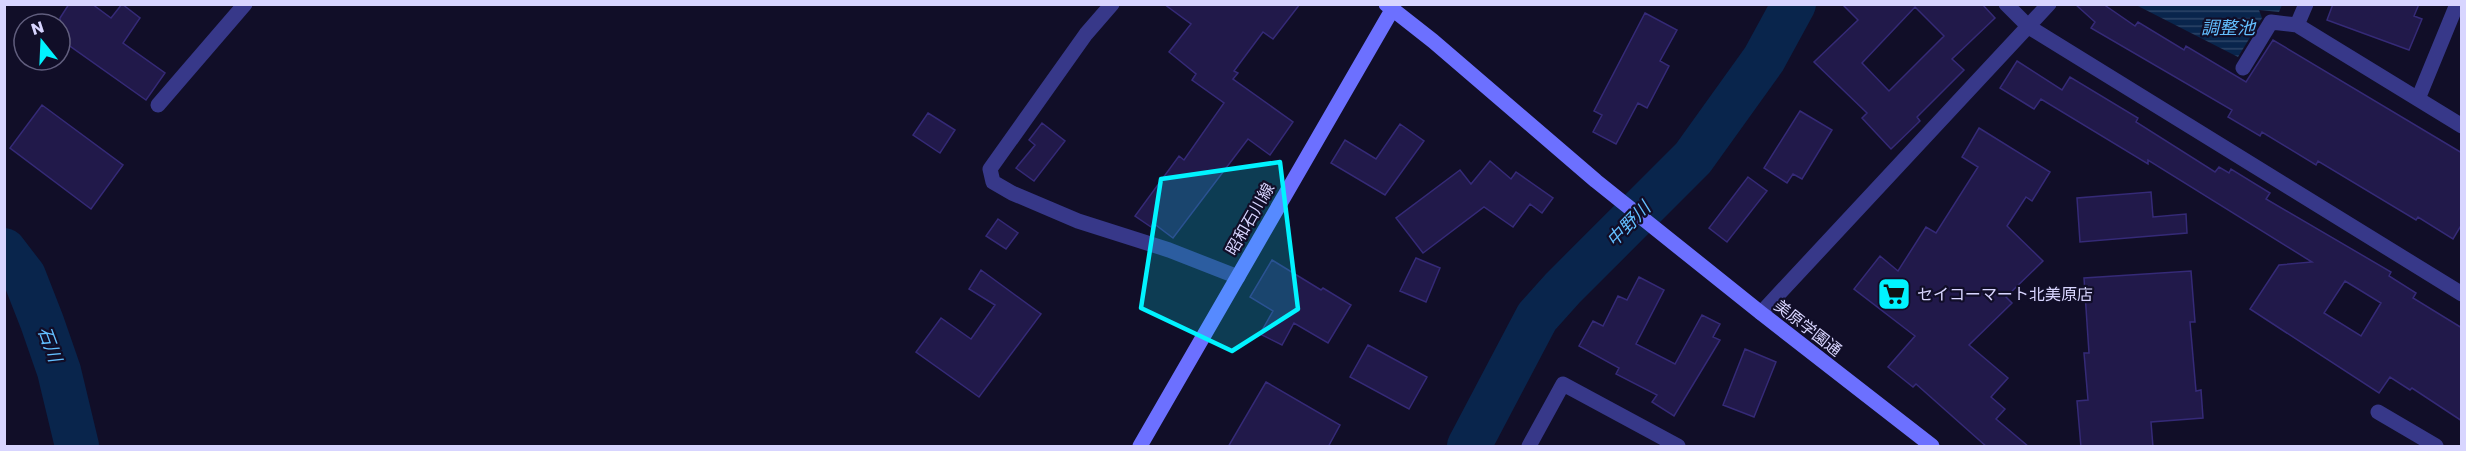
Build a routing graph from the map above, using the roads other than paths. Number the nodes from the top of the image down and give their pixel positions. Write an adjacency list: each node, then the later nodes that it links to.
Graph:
1 (245, 4): 13 (street)
2 (1112, 4): 15 (street)
3 (2006, 4): 9 (street)
4 (2049, 4): 9 (street)
5 (2306, 4): 8 (street)
6 (2457, 4): 10 (street)
7 (1389, 7): 15 (street, 昭和石川線); 17 (street, 美原学園通)
8 (2297, 25): 11 (street); 12 (street)
9 (2029, 27): 16 (street); 17 (street)
10 (2455, 28): 12 (street)
11 (2243, 68)
12 (2418, 99): 14 (street)
13 (158, 105)
14 (2462, 126)
15 (1238, 277): 19 (street, 昭和石川線)
16 (2462, 294)
17 (1761, 314): 22 (street, 美原学園通)
18 (2378, 412): 23 (street)
19 (1140, 447)
20 (1529, 447): 21 (street)
21 (1678, 447)
22 (1932, 447)
23 (2436, 447)

